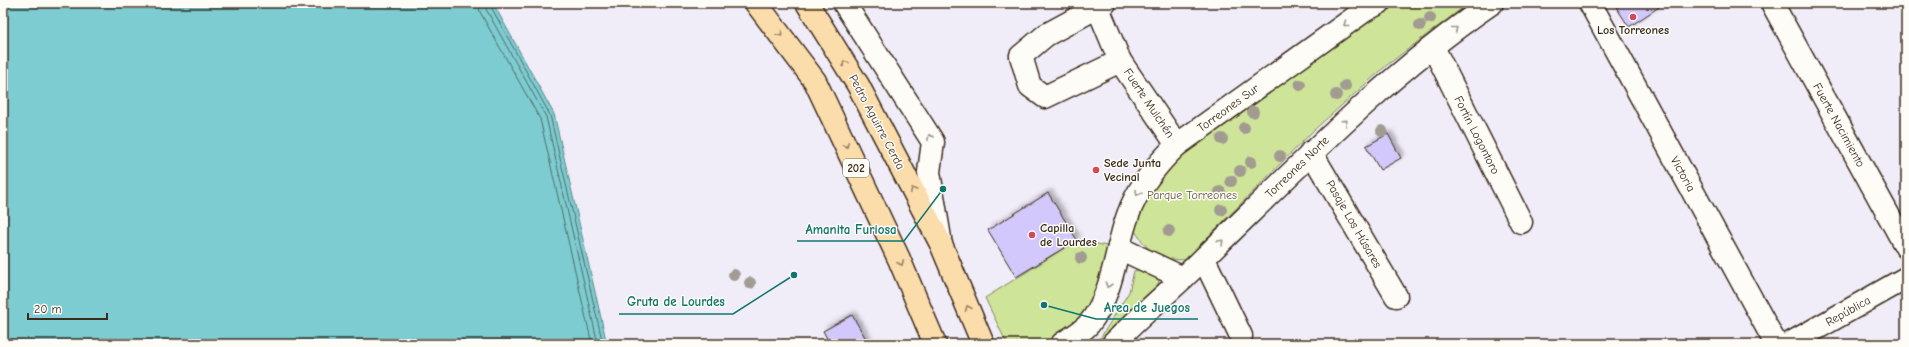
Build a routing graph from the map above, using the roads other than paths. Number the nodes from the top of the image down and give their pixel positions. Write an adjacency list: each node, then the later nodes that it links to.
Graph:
1 (756, 3): 22 (highway, 202, one-way to 22)
2 (807, 3): 14 (highway, Pedro Aguirre Cerda, one-way to 2)
3 (844, 3): 14 (street, Pedro Aguirre Cerda, one-way to 3)
4 (1379, 3): 11 (street, Torreones Sur, one-way to 11)
5 (1492, 3): 9 (street, Torreones Norte, one-way to 5)
6 (1590, 3): 26 (street, Victoria)
7 (1772, 3): 15 (street, Fuerte Nacimiento)
8 (1102, 6): 10 (street, Fuerte Mulchén); 10 (street, Fuerte Mulchén)
9 (1433, 47): 12 (street, Torreones Norte, one-way to 9); 13 (street, Fortín Logontoro)
10 (1120, 61): 11 (street, Fuerte Mulchén)
11 (1177, 145): 16 (street, Torreones Sur, one-way to 16)
12 (1311, 152): 17 (street, Torreones Norte, one-way to 12); 20 (street, Pasaje Los Húsares)
13 (1521, 222)
14 (941, 244): 23 (highway, Pedro Aguirre Cerda, one-way to 14)
15 (1906, 247)
16 (1119, 248): 18 (street); 24 (street, Torreones Sur, one-way to 24)
17 (1204, 259): 18 (street, Torreones Norte); 21 (street)
18 (1183, 278): 25 (street, Torreones Norte)
19 (1906, 278): 27 (street, República)
20 (1396, 296)
21 (1241, 336)
22 (935, 344)
23 (983, 344)
24 (1062, 344)
25 (1112, 344)
26 (1776, 344)
27 (1789, 344)

